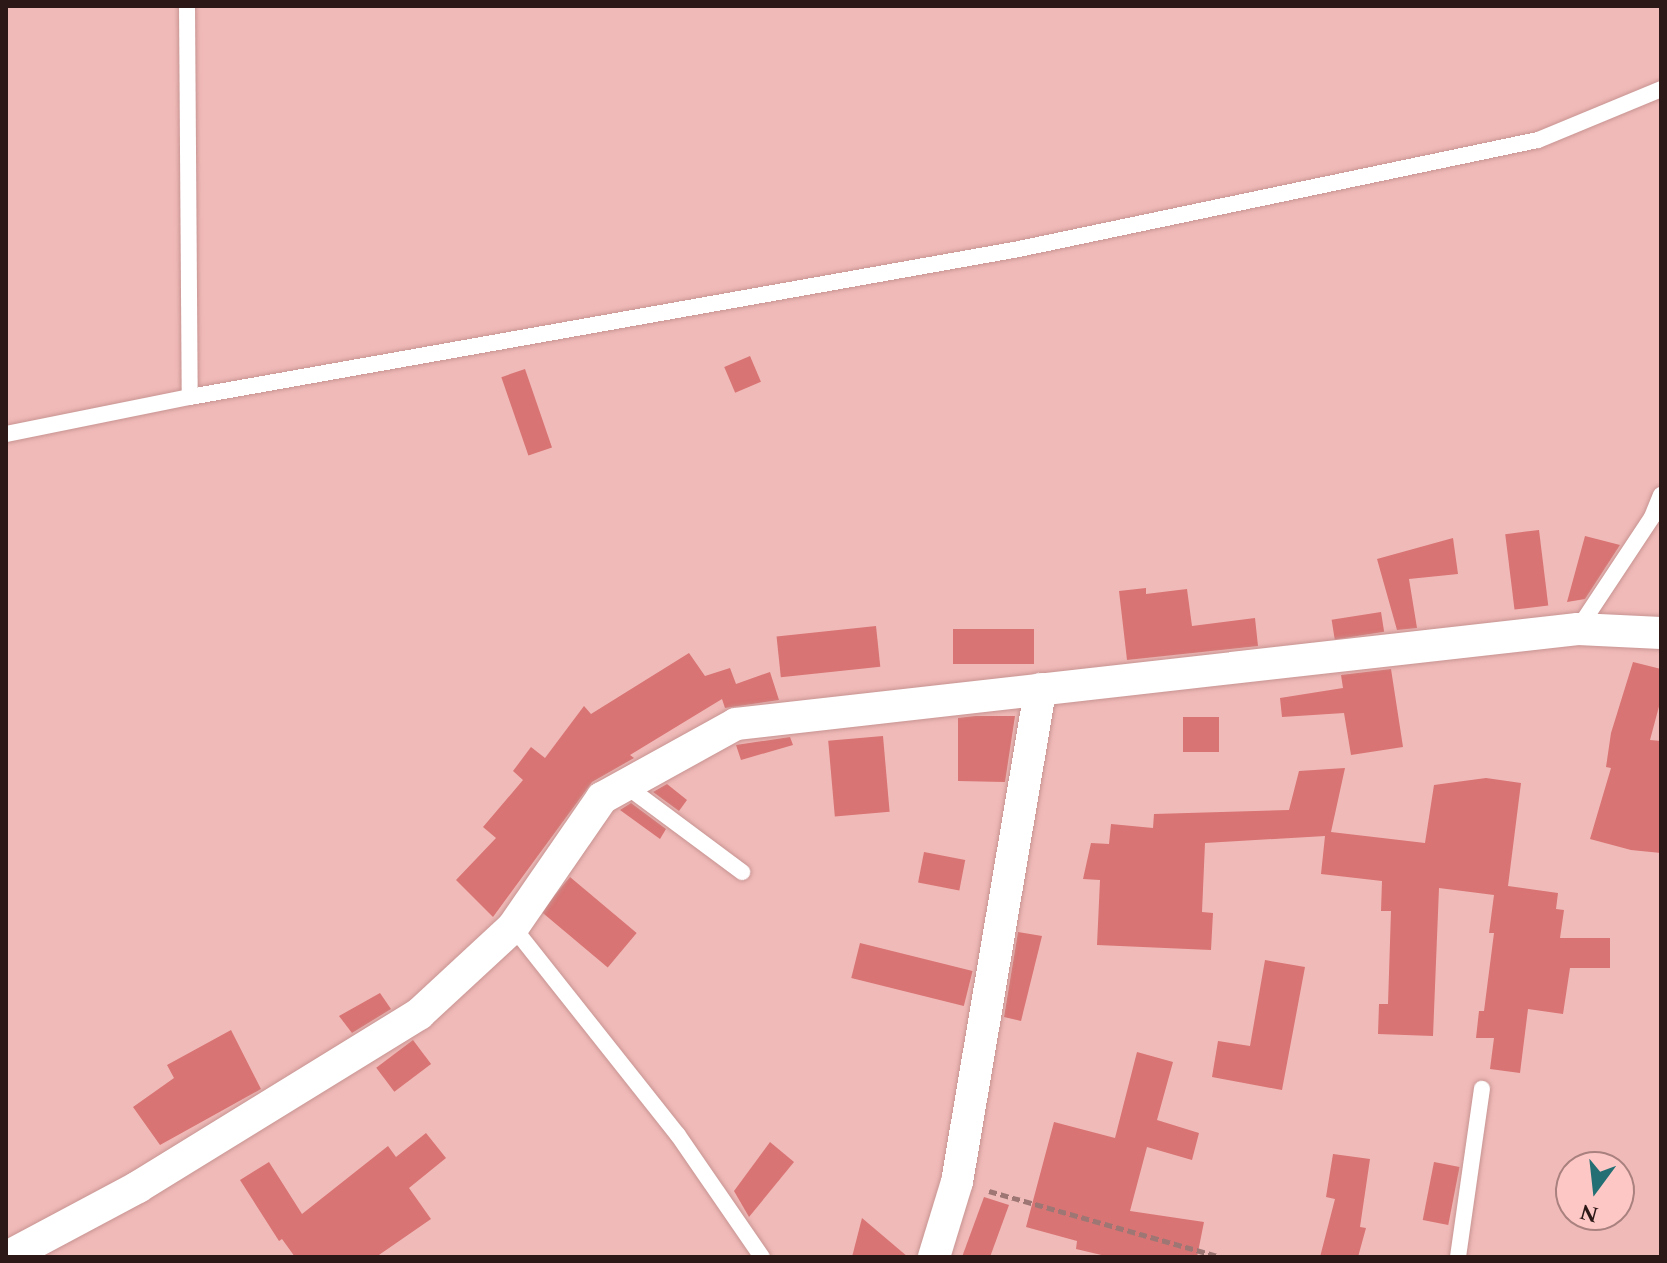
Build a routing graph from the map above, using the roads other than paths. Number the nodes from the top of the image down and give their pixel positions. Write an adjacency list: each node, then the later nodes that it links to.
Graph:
1 (187, 6): 3 (lane)
2 (1661, 89): 3 (lane)
3 (190, 397): 4 (lane)
4 (6, 434)
5 (1661, 495): 6 (lane)
6 (1578, 629): 7 (street); 8 (street)
7 (1661, 633)
8 (1040, 689): 9 (street); 15 (street)
9 (625, 785): 10 (lane); 11 (street)
10 (742, 872)
11 (513, 927): 13 (street); 14 (lane)
12 (1482, 1089): 16 (lane)
13 (7, 1257)
14 (762, 1257)
15 (934, 1257)
16 (1458, 1257)

